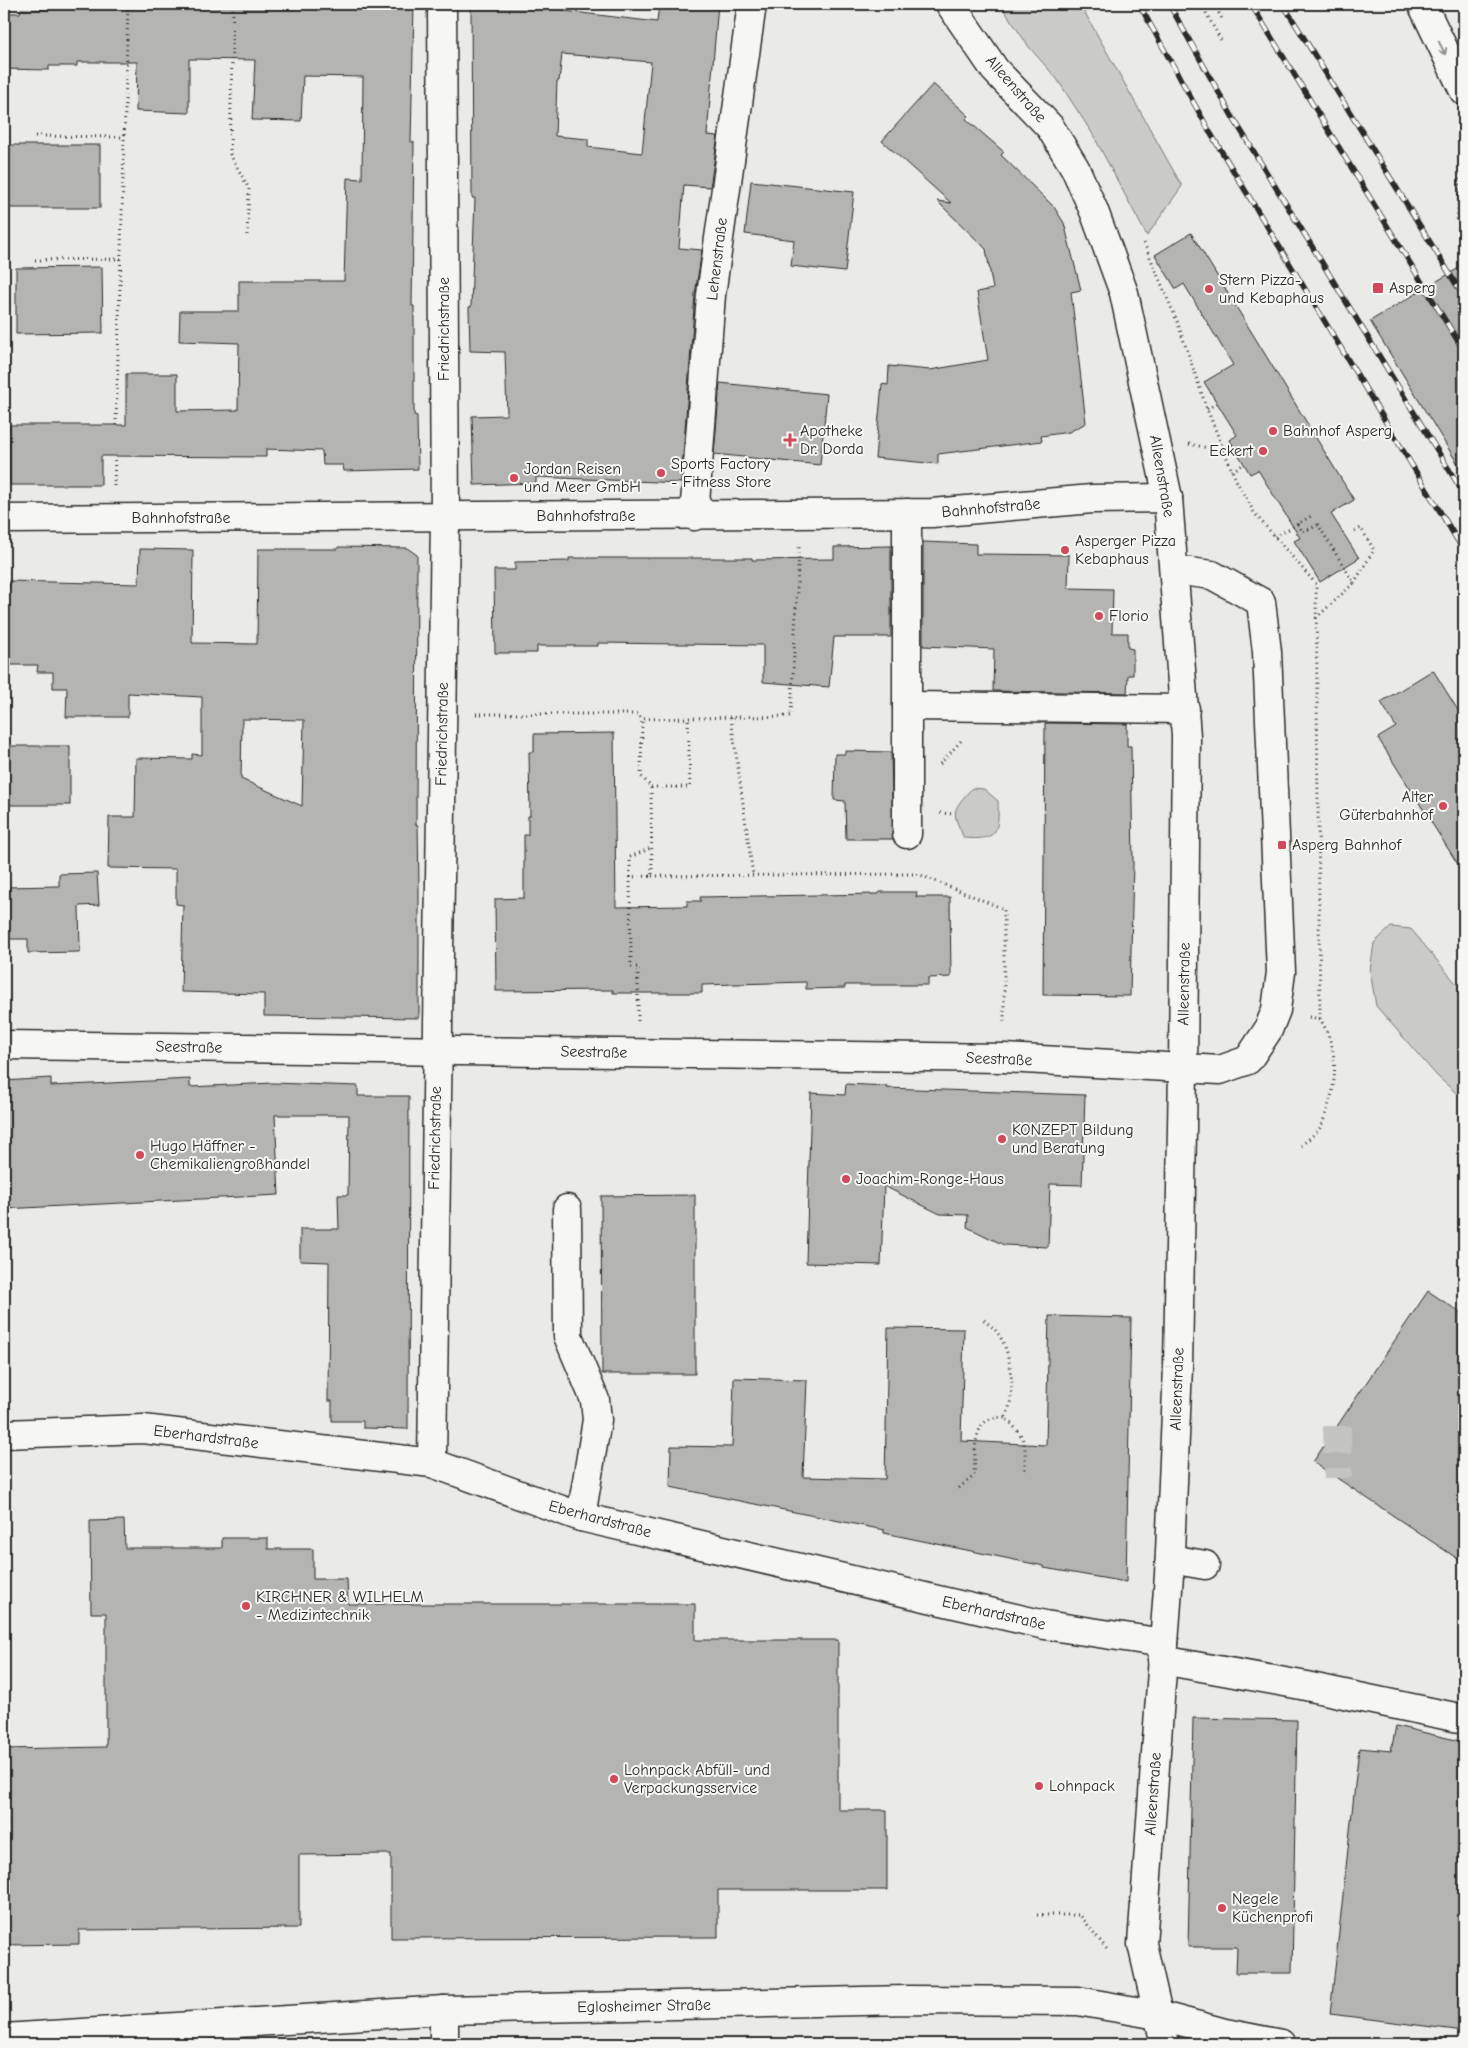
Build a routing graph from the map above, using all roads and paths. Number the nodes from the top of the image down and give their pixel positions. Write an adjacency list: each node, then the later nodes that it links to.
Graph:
1 (128, 4): 14 (path)
2 (233, 4): 16 (path)
3 (442, 4): 34 (street, Friedrichstraße)
4 (752, 4): 32 (street, Lehenstraße)
5 (1201, 4): 10 (path)
6 (1214, 4): 9 (path)
7 (1422, 4): 11 (street, one-way to 11)
8 (952, 5): 29 (street, Alleenstraße)
9 (1222, 19)
10 (1221, 40)
11 (1464, 91)
12 (1464, 134): 15 (path)
13 (35, 136): 14 (path)
14 (124, 137): 17 (path)
15 (1464, 230)
16 (247, 235)
17 (121, 259): 18 (path); 22 (path)
18 (35, 260)
19 (724, 378): 32 (street)
20 (1217, 403): 21 (path)
21 (1207, 409)
22 (116, 426)
23 (1233, 445): 24 (path)
24 (1223, 452)
25 (115, 456): 28 (path)
26 (1244, 464): 27 (path)
27 (1232, 471)
28 (114, 486)
29 (1168, 498): 30 (street, Bahnhofstraße); 39 (street, Alleenstraße)
30 (907, 513): 31 (street, Bahnhofstraße); 42 (street)
31 (801, 514): 32 (street, Bahnhofstraße); 46 (path)
32 (702, 515): 34 (street, Bahnhofstraße)
33 (1312, 515): 36 (path)
34 (445, 517): 35 (street, Bahnhofstraße); 44 (street, Friedrichstraße)
35 (4, 519)
36 (1298, 524): 38 (path); 40 (path)
37 (1356, 531): 40 (path)
38 (1275, 537)
39 (1174, 570): 43 (street, Alleenstraße); 63 (street, Seestraße)
40 (1354, 583): 41 (path)
41 (1316, 618)
42 (907, 706): 43 (street); 51 (street)
43 (1185, 709): 63 (street, Alleenstraße)
44 (442, 714): 47 (path); 61 (street, Friedrichstraße)
45 (688, 718): 46 (path); 47 (path); 50 (path)
46 (731, 718): 57 (path)
47 (642, 719): 50 (path)
48 (969, 741): 49 (path)
49 (936, 769)
50 (651, 787): 52 (path)
51 (907, 834)
52 (652, 848): 55 (path); 56 (path)
53 (919, 864): 54 (path)
54 (918, 874): 57 (path); 62 (path)
55 (630, 876): 56 (path); 59 (path)
56 (652, 876): 57 (path)
57 (753, 876)
58 (1320, 1019): 64 (path)
59 (638, 1026)
60 (4, 1045): 61 (street, Seestraße)
61 (436, 1050): 62 (street, Seestraße); 69 (street, Friedrichstraße)
62 (1004, 1058): 63 (street, Seestraße)
63 (1183, 1069): 73 (street, Alleenstraße)
64 (1300, 1147)
65 (567, 1209): 72 (street)
66 (984, 1320): 67 (path)
67 (1005, 1418): 70 (path); 71 (path)
68 (4, 1434): 69 (street, Eberhardstraße)
69 (432, 1463): 72 (street, Eberhardstraße)
70 (1025, 1472)
71 (959, 1488)
72 (581, 1517): 75 (street, Eberhardstraße)
73 (1170, 1559): 74 (street); 75 (street, Alleenstraße)
74 (1205, 1565)
75 (1163, 1652): 76 (street, Eberhardstraße); 80 (street, Alleenstraße)
76 (1464, 1719)
77 (1038, 1915): 78 (path)
78 (1110, 1954)
79 (444, 2010): 80 (street, Eglosheimer Straße); 81 (street, Eglosheimer Straße); 83 (street)
80 (1158, 2015): 84 (street, Alleenstraße); 85 (street, Eglosheimer Straße)
81 (160, 2036): 82 (street, Eglosheimer Straße)
82 (4, 2038)
83 (444, 2044)
84 (1165, 2044)
85 (1281, 2044)

